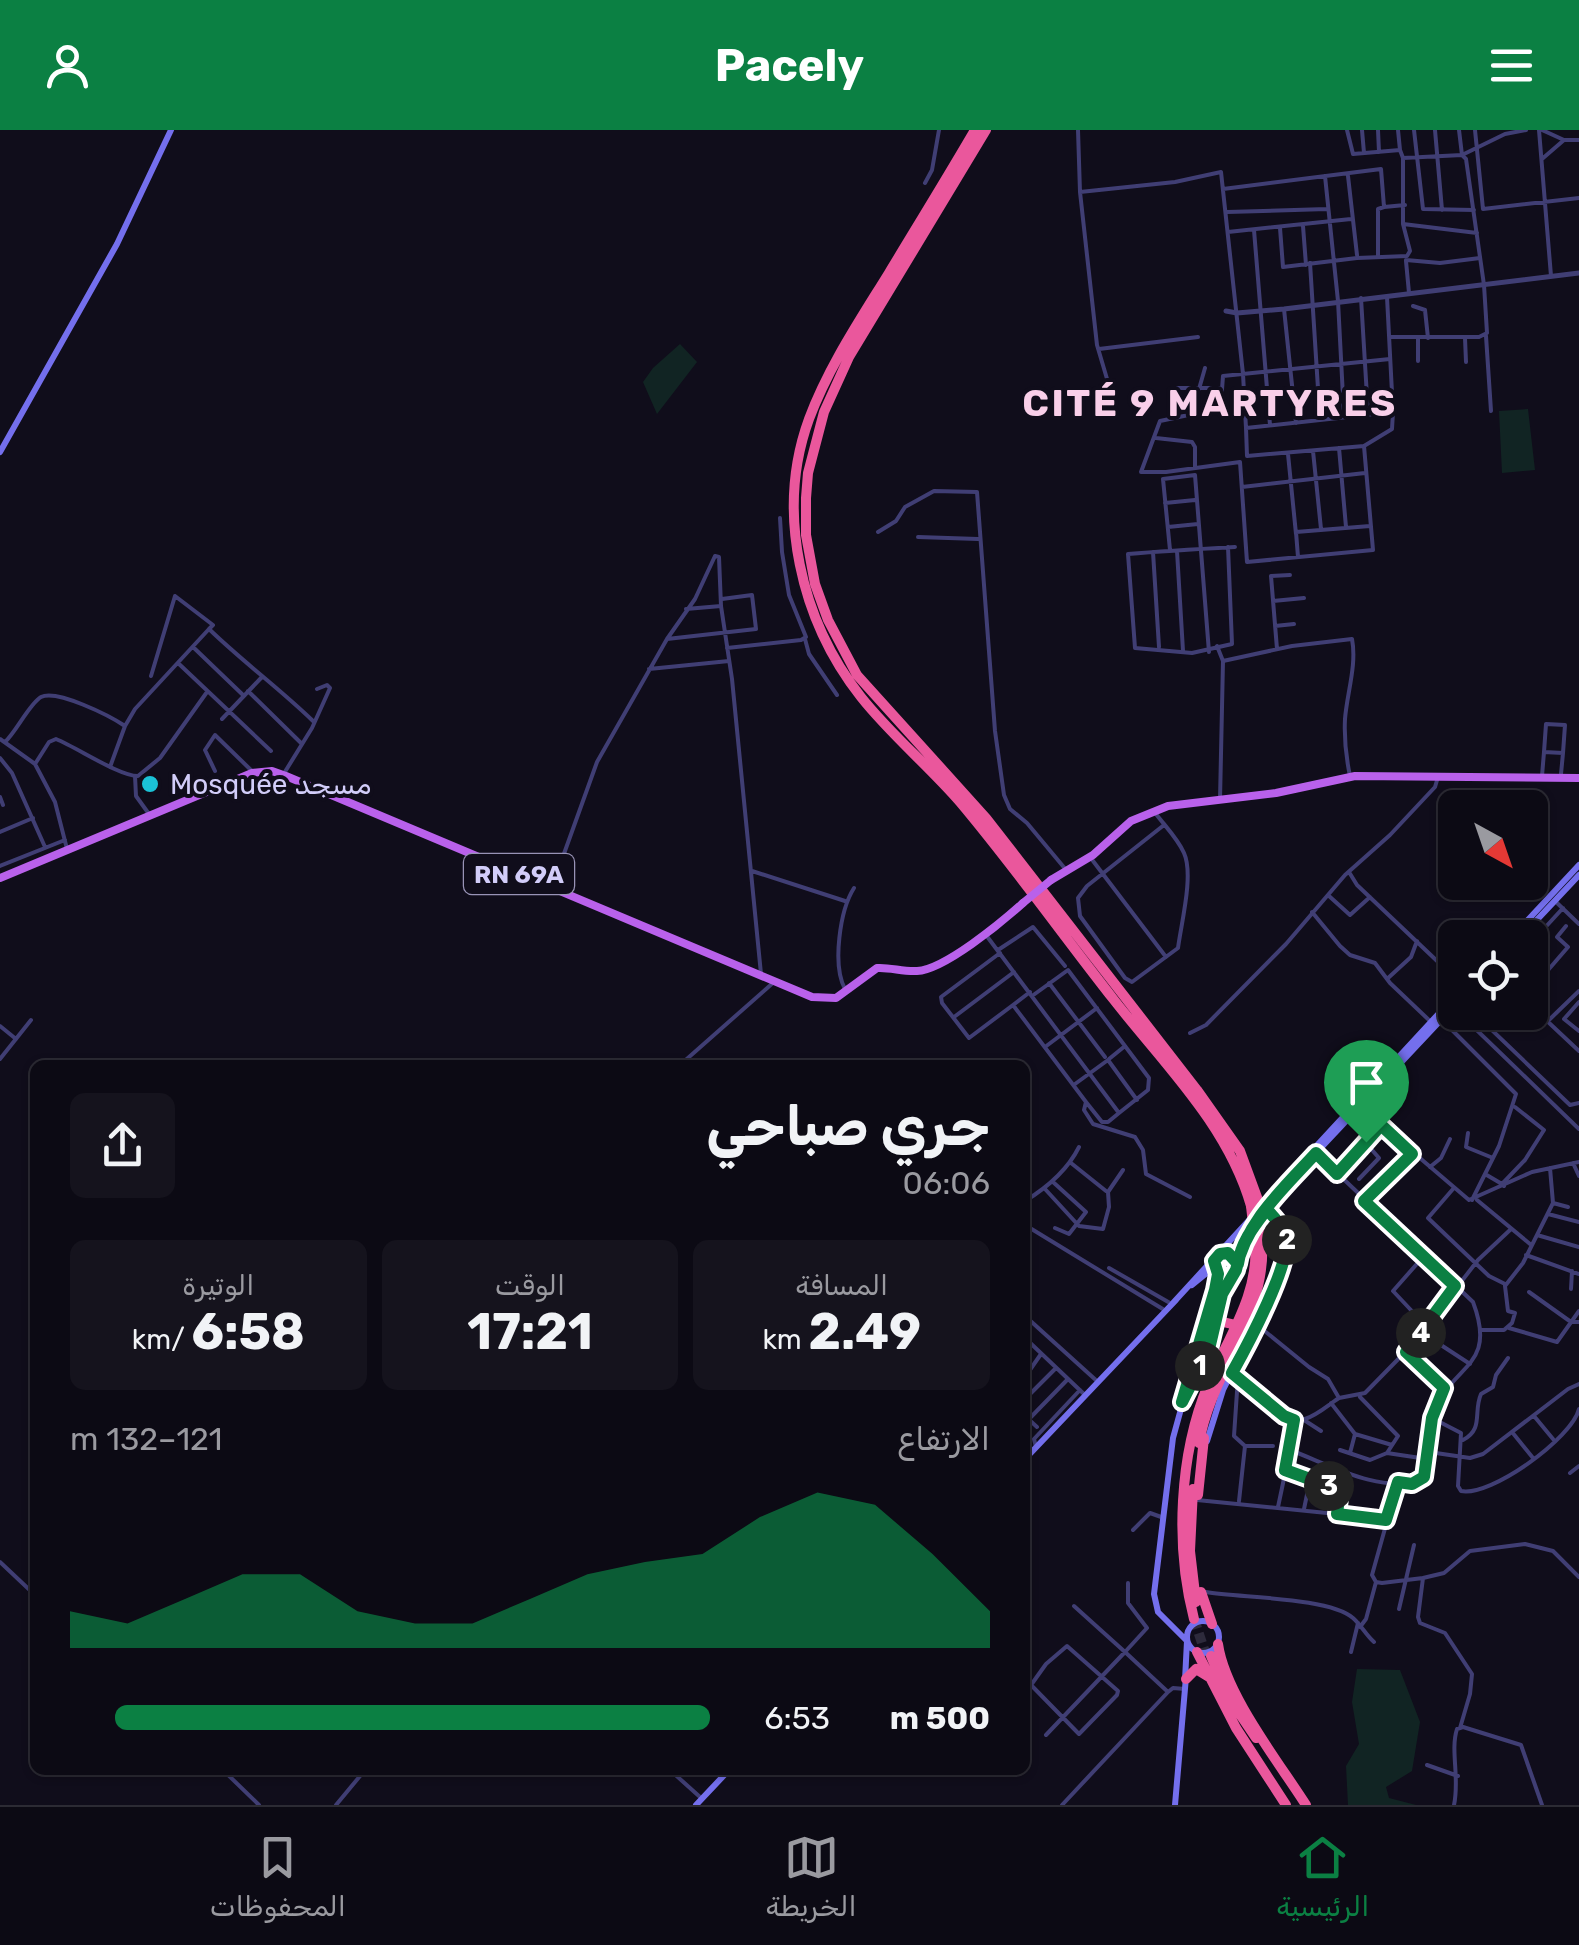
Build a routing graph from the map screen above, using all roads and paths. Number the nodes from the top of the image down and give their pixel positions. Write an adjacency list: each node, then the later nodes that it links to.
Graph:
1 (171, 130): 100 (main road)
2 (939, 130): 29 (street)
3 (975, 130): 285 (highway)
4 (986, 130): 285 (highway)
5 (1078, 130): 31 (street)
6 (1348, 130): 21 (street)
7 (1362, 130): 21 (street)
8 (1378, 130): 20 (street)
9 (1398, 130): 19 (street)
10 (1414, 130): 23 (street)
11 (1435, 130): 24 (street)
12 (1459, 130): 22 (street)
13 (1476, 130): 18 (street)
14 (1526, 130): 18 (street)
15 (1540, 130): 16 (street); 26 (street)
16 (1564, 140): 17 (street); 26 (street)
17 (1579, 140)
18 (1476, 146): 22 (street); 33 (street)
19 (1400, 150): 20 (street); 25 (street)
20 (1379, 152): 21 (street)
21 (1364, 153)
22 (1462, 155): 24 (street); 38 (street)
23 (1417, 157): 24 (street); 25 (street); 37 (street)
24 (1437, 157): 37 (street)
25 (1403, 158): 34 (street)
26 (1542, 159): 33 (street)
27 (1324, 176): 28 (street); 30 (street); 36 (street)
28 (1348, 176): 35 (street); 40 (street)
29 (925, 183)
30 (1224, 189): 31 (street); 39 (street)
31 (1080, 192): 73 (street)
32 (1579, 198): 33 (street)
33 (1545, 202): 55 (street)
34 (1405, 206): 35 (street); 42 (street)
35 (1384, 208): 48 (street)
36 (1328, 209): 39 (street); 41 (street)
37 (1442, 210): 38 (street)
38 (1474, 210): 47 (street)
39 (1227, 212): 46 (street)
40 (1351, 219): 41 (street); 49 (street)
41 (1329, 222): 43 (street); 52 (street)
42 (1403, 224): 47 (street); 50 (street)
43 (1303, 226): 44 (street); 53 (street)
44 (1280, 228): 45 (street); 53 (street)
45 (1254, 230): 46 (street); 65 (street)
46 (1228, 232): 66 (street)
47 (1477, 234): 51 (street)
48 (1378, 257): 49 (street); 50 (street)
49 (1357, 258): 52 (street)
50 (1406, 258): 51 (street); 57 (street)
51 (1480, 258): 56 (street)
52 (1333, 260): 53 (street); 60 (street)
53 (1308, 264): 61 (street)
54 (1579, 273): 55 (street)
55 (1551, 276): 56 (street)
56 (1484, 285): 57 (street); 67 (street)
57 (1409, 293): 58 (street)
58 (1387, 297): 59 (street); 68 (street)
59 (1360, 298): 60 (street); 75 (street)
60 (1338, 301): 61 (street); 78 (street)
61 (1312, 305): 63 (street); 79 (street)
62 (1413, 306): 71 (street)
63 (1284, 309): 65 (street); 81 (street)
64 (1226, 310): 66 (street)
65 (1263, 311): 66 (street); 82 (street)
66 (1237, 313): 83 (street)
67 (1486, 335): 72 (street); 88 (street)
68 (1389, 337): 69 (street); 74 (street)
69 (1418, 337): 71 (street); 76 (street)
70 (1198, 338): 73 (street)
71 (1428, 338): 72 (street)
72 (1465, 338): 77 (street)
73 (1099, 350): 87 (street)
74 (1390, 358): 75 (street); 89 (street)
75 (1363, 362): 78 (street); 90 (street)
76 (1418, 362)
77 (1466, 362)
78 (1342, 364): 79 (street); 91 (street)
79 (1316, 367): 81 (street); 92 (street)
80 (1205, 368): 86 (street)
81 (1289, 370): 82 (street); 93 (street)
82 (1268, 372): 83 (street); 94 (street)
83 (1243, 374): 85 (street); 95 (street)
84 (1176, 388): 86 (street)
85 (1220, 388): 86 (street); 96 (street)
86 (1200, 389)
87 (1110, 390)
88 (1490, 411)
89 (1393, 412): 90 (street); 97 (street)
90 (1368, 415): 91 (street)
91 (1344, 418): 92 (street)
92 (1320, 420): 93 (street)
93 (1296, 422): 94 (street)
94 (1270, 426): 95 (street)
95 (1246, 428): 102 (street)
96 (1156, 438): 104 (street); 104 (street)
97 (1364, 446): 98 (street); 105 (street)
98 (1340, 448): 99 (street); 106 (street)
99 (1313, 450): 101 (street); 107 (street)
100 (0, 452)
101 (1288, 453): 102 (street); 108 (street)
102 (1248, 456): 103 (street)
103 (1240, 462): 104 (street); 109 (street)
104 (1195, 468)
105 (1366, 473): 106 (street); 115 (street)
106 (1342, 476): 107 (street); 116 (street)
107 (1316, 479): 108 (street); 117 (street)
108 (1291, 482): 109 (street); 119 (street)
109 (1242, 488): 127 (street)
110 (1197, 499): 111 (street); 111 (street); 113 (street)
111 (1165, 503): 114 (street)
112 (780, 518): 137 (street)
113 (1200, 523): 114 (street); 123 (street)
114 (1168, 526): 125 (street)
115 (1370, 526): 116 (street); 127 (street)
116 (1346, 527): 117 (street)
117 (1322, 529): 119 (street)
118 (878, 532): 121 (street)
119 (1296, 532): 122 (street); 127 (street)
120 (918, 538): 121 (street)
121 (978, 538): 191 (street)
122 (1297, 544)
123 (1202, 549): 124 (street); 139 (street); 145 (street)
124 (1178, 550): 125 (street); 144 (street)
125 (1170, 551): 126 (street)
126 (1153, 552): 142 (street); 142 (street)
127 (1298, 557)
128 (1290, 575): 130 (street)
129 (1304, 598): 130 (street)
130 (1273, 601): 134 (street)
131 (721, 603): 132 (street); 132 (street); 136 (street); 136 (street)
132 (686, 608): 138 (street)
133 (1294, 624): 134 (street)
134 (1275, 626): 143 (street)
135 (209, 629): 140 (street); 150 (street); 151 (street)
136 (725, 633): 138 (street); 141 (street)
137 (804, 638): 141 (street); 155 (street)
138 (667, 639): 149 (street)
139 (1218, 646): 145 (street); 147 (street)
140 (193, 647): 148 (street); 154 (street)
141 (727, 648): 146 (street)
142 (1159, 649): 144 (street)
143 (1277, 649): 147 (street); 172 (street)
144 (1183, 651): 145 (street)
145 (1209, 652)
146 (729, 660): 149 (street); 190 (street)
147 (1223, 661): 178 (street)
148 (178, 663): 153 (street); 159 (street)
149 (649, 669): 196 (street)
150 (151, 676)
151 (261, 678): 154 (street); 158 (street)
152 (317, 689): 158 (street)
153 (208, 692): 156 (street); 171 (street)
154 (245, 693): 156 (street); 161 (street)
155 (836, 695)
156 (228, 710): 157 (street); 162 (street)
157 (222, 719)
158 (313, 721): 161 (street)
159 (125, 726): 160 (street); 167 (street)
160 (2, 741): 166 (street)
161 (302, 744): 170 (street)
162 (271, 751)
163 (1544, 752): 164 (street); 164 (street); 175 (street)
164 (1563, 753): 176 (street)
165 (0, 758): 182 (street)
166 (36, 764): 167 (street); 185 (street)
167 (110, 767): 171 (street)
168 (215, 771): 169 (street)
169 (254, 772): 170 (main road, RN 69A); 181 (main road, RN 69A)
170 (283, 775): 196 (main road, RN 69A)
171 (135, 776): 181 (street)
172 (1350, 776): 173 (main road); 178 (main road)
173 (1438, 777): 175 (main road); 192 (street)
174 (1579, 778): 176 (main road)
175 (1542, 779): 176 (main road)
176 (1561, 779)
177 (0, 797): 179 (street)
178 (1220, 800): 180 (main road)
179 (4, 806)
180 (1153, 811): 183 (street); 187 (main road)
181 (148, 814): 185 (main road, RN 69A)
182 (33, 818): 184 (street); 186 (street)
183 (1164, 825): 193 (street); 212 (street)
184 (0, 832)
185 (66, 844): 186 (street); 195 (main road, RN 69A)
186 (46, 846): 189 (street)
187 (1090, 857): 191 (main road); 193 (street)
188 (1579, 865): 204 (main road)
189 (0, 866)
190 (752, 871): 201 (street); 217 (street)
191 (1067, 871): 209 (main road, bridge)
192 (1349, 872): 198 (street); 199 (street)
193 (1103, 874): 212 (street); 212 (street)
194 (1579, 874): 200 (main road)
195 (0, 878)
196 (552, 888): 217 (main road, RN 69A)
197 (854, 888): 201 (street)
198 (1327, 895): 199 (street); 203 (street)
199 (1370, 896): 210 (street)
200 (1555, 901): 202 (street); 205 (main road)
201 (846, 902): 221 (street)
202 (1563, 908): 206 (street); 207 (street)
203 (1312, 912): 218 (street); 240 (street)
204 (1528, 920)
205 (1537, 920)
206 (1548, 924)
207 (1579, 924)
208 (1566, 926): 215 (street)
209 (986, 935): 211 (street); 221 (main road)
210 (1417, 941): 213 (street); 218 (street)
211 (999, 952): 214 (street); 216 (street); 228 (street)
212 (1166, 957)
213 (1438, 961)
214 (1065, 966)
215 (1548, 970)
216 (1014, 972): 223 (street); 228 (street)
217 (761, 976): 219 (main road, RN 69A)
218 (1387, 978): 233 (street)
219 (775, 981): 221 (main road, RN 69A); 248 (street)
220 (1049, 983): 223 (street); 226 (street); 231 (street)
221 (846, 992)
222 (1578, 992): 229 (street)
223 (1031, 994): 225 (street); 241 (street)
224 (1579, 1002): 239 (street)
225 (1013, 1006): 228 (street); 244 (street)
226 (1096, 1008): 231 (street); 243 (street)
227 (1438, 1014): 233 (main road)
228 (952, 1018)
229 (1548, 1019)
230 (31, 1020): 242 (street)
231 (1078, 1021): 241 (street); 246 (street)
232 (1548, 1021): 245 (street)
233 (1431, 1022): 298 (main road)
234 (1438, 1023): 255 (main road)
235 (0, 1026): 242 (street)
236 (1453, 1030): 254 (street)
237 (1477, 1030): 258 (street)
238 (1492, 1030): 253 (street)
239 (1579, 1032)
240 (1190, 1033)
241 (1061, 1034): 244 (street); 249 (street)
242 (16, 1039): 247 (street)
243 (1125, 1046): 246 (street); 251 (street)
244 (1044, 1047): 250 (street)
245 (1579, 1051)
246 (1107, 1058): 249 (street); 251 (street)
247 (0, 1059)
248 (686, 1060)
249 (1090, 1073): 250 (street); 256 (street)
250 (1074, 1086): 252 (street)
251 (1137, 1100): 256 (street)
252 (1086, 1102): 256 (street); 280 (street)
253 (1579, 1103)
254 (1513, 1105): 265 (street); 276 (street)
255 (1360, 1106): 257 (street); 263 (main road)
256 (1120, 1113)
257 (1381, 1125): 261 (street); 264 (street)
258 (1579, 1128)
259 (1468, 1133): 265 (street)
260 (1450, 1139): 268 (street)
261 (1366, 1142): 271 (street); 274 (street)
262 (1079, 1147): 266 (street)
263 (1316, 1153): 271 (street); 285 (main road)
264 (1412, 1154): 268 (street); 283 (street)
265 (1493, 1158): 272 (street)
266 (1071, 1163): 275 (street); 279 (street)
267 (1576, 1163): 269 (street); 273 (street)
268 (1428, 1168): 278 (street)
269 (1550, 1168): 276 (street); 284 (street)
270 (1123, 1170): 279 (street)
271 (1337, 1174): 283 (street)
272 (1485, 1174): 276 (street); 282 (street)
273 (1579, 1176)
274 (1359, 1180)
275 (1052, 1182): 277 (street); 289 (street)
276 (1503, 1185): 282 (street)
277 (1044, 1189): 281 (street); 289 (street)
278 (1452, 1189): 282 (street); 300 (street)
279 (1108, 1192): 289 (street)
280 (1190, 1196)
281 (1030, 1197)
282 (1474, 1200): 292 (street)
283 (1364, 1201): 299 (street)
284 (1553, 1203): 286 (street); 287 (street)
285 (1258, 1205): 294 (highway, bridge); 302 (main road); 318 (main road)
286 (1568, 1206)
287 (1548, 1214): 288 (street); 293 (street)
288 (1579, 1222)
289 (1076, 1224): 291 (street)
290 (1030, 1228): 312 (street)
291 (1055, 1228)
292 (1510, 1230): 295 (street); 300 (street)
293 (1537, 1236): 295 (street); 296 (street)
294 (1259, 1242): 317 (highway); 342 (highway)
295 (1530, 1244): 297 (street)
296 (1579, 1247)
297 (1526, 1255): 303 (street); 306 (street)
298 (1217, 1256): 302 (main road); 304 (main road); 310 (main road)
299 (1423, 1258): 307 (street); 319 (street)
300 (1475, 1263): 306 (street); 307 (street)
301 (1109, 1268): 310 (street)
302 (1236, 1268): 304 (main road); 311 (main road)
303 (1572, 1271): 305 (street); 308 (street)
304 (1217, 1273): 310 (main road); 339 (main road)
305 (1579, 1274)
306 (1506, 1284): 320 (street)
307 (1455, 1286): 319 (street); 321 (street)
308 (1571, 1289)
309 (1529, 1292): 315 (street)
310 (1172, 1304): 312 (main road)
311 (1217, 1309): 317 (highway); 339 (main road)
312 (1166, 1311): 332 (main road)
313 (1579, 1311): 315 (street)
314 (1030, 1321): 332 (street)
315 (1571, 1322): 316 (street); 320 (street)
316 (1579, 1322)
317 (1236, 1325): 394 (highway)
318 (1259, 1326): 330 (main road); 338 (street)
319 (1426, 1326): 322 (street)
320 (1509, 1328): 321 (street)
321 (1482, 1330): 327 (street)
322 (1422, 1332): 324 (street); 327 (street)
323 (1030, 1343): 325 (street)
324 (1406, 1352): 334 (street); 337 (street)
325 (1041, 1354): 328 (street); 329 (street)
326 (1508, 1358): 353 (street)
327 (1470, 1364): 334 (street)
328 (1056, 1368): 331 (street); 336 (street)
329 (1030, 1370)
330 (1235, 1375): 347 (street); 356 (street); 360 (main road)
331 (1068, 1379): 335 (street); 343 (street)
332 (1098, 1382): 335 (main road)
333 (1579, 1384): 344 (street)
334 (1444, 1388): 345 (street)
335 (1083, 1393): 349 (main road)
336 (1030, 1394)
337 (1358, 1396): 338 (street); 355 (street)
338 (1339, 1398): 340 (street)
339 (1182, 1402): 379 (main road)
340 (1331, 1403): 348 (street); 352 (street)
341 (1579, 1409): 354 (street)
342 (1207, 1410): 360 (highway); 394 (highway)
343 (1030, 1414)
344 (1534, 1416): 351 (street); 354 (street)
345 (1432, 1418): 353 (street); 364 (street)
346 (1030, 1420): 349 (street)
347 (1294, 1420): 348 (street); 358 (street)
348 (1303, 1420): 350 (street)
349 (1042, 1431): 363 (main road)
350 (1320, 1431)
351 (1512, 1432): 365 (street); 366 (street)
352 (1354, 1434): 355 (street); 361 (street)
353 (1462, 1440): 365 (street)
354 (1554, 1441): 366 (street)
355 (1392, 1445): 362 (street)
356 (1245, 1446): 357 (street); 375 (street)
357 (1273, 1446)
358 (1290, 1450): 368 (street); 369 (street)
359 (1340, 1450): 361 (street)
360 (1203, 1452): 374 (highway)
361 (1350, 1453): 362 (street)
362 (1388, 1453): 364 (street)
363 (1030, 1455)
364 (1428, 1456): 365 (street); 372 (street)
365 (1460, 1457): 366 (street)
366 (1533, 1458)
367 (1579, 1466): 370 (street)
368 (1285, 1470): 371 (street); 376 (street)
369 (1346, 1472): 372 (street); 373 (street)
370 (1570, 1473)
371 (1310, 1480): 373 (street); 377 (street)
372 (1398, 1482): 380 (street)
373 (1340, 1490): 378 (street)
374 (1197, 1500): 375 (street); 390 (highway)
375 (1239, 1503): 376 (street)
376 (1278, 1507): 377 (street)
377 (1304, 1510): 378 (street)
378 (1337, 1514): 380 (street)
379 (1164, 1518): 381 (street); 393 (main road)
380 (1386, 1520): 387 (street)
381 (1133, 1530)
382 (1414, 1545): 385 (street)
383 (0, 1562): 389 (street)
384 (1579, 1577): 386 (street)
385 (1407, 1578): 386 (street); 387 (street); 392 (street)
386 (1423, 1578): 408 (street)
387 (1376, 1582): 396 (street)
388 (1128, 1583): 400 (street)
389 (30, 1590)
390 (1201, 1592): 395 (highway); 396 (street)
391 (1074, 1606): 400 (street)
392 (1399, 1609)
393 (1163, 1618): 394 (main road); 397 (main road)
394 (1195, 1621): 395 (main road); 397 (main road)
395 (1212, 1624): 399 (main road)
396 (1359, 1625): 398 (street); 401 (street)
397 (1188, 1641): 402 (main road); 405 (main road)
398 (1374, 1642)
399 (1218, 1644): 402 (main road); 421 (highway)
400 (1125, 1652): 403 (street); 406 (street)
401 (1351, 1652)
402 (1202, 1654): 404 (highway); 405 (main road); 421 (highway)
403 (1103, 1675): 407 (street); 407 (street); 407 (street)
404 (1212, 1682): 405 (highway); 421 (highway)
405 (1185, 1683): 406 (street); 420 (main road)
406 (1168, 1692): 419 (street)
407 (1062, 1718): 409 (street)
408 (1460, 1728): 415 (street); 423 (street)
409 (1046, 1735)
410 (1427, 1765): 415 (street)
411 (228, 1775): 417 (street)
412 (362, 1775): 418 (street)
413 (675, 1775): 416 (street)
414 (724, 1775): 416 (main road)
415 (1458, 1776): 422 (street)
416 (699, 1802)
417 (259, 1805)
418 (336, 1805)
419 (1062, 1805)
420 (1175, 1805)
421 (1297, 1805)
422 (1454, 1805)
423 (1542, 1805)

